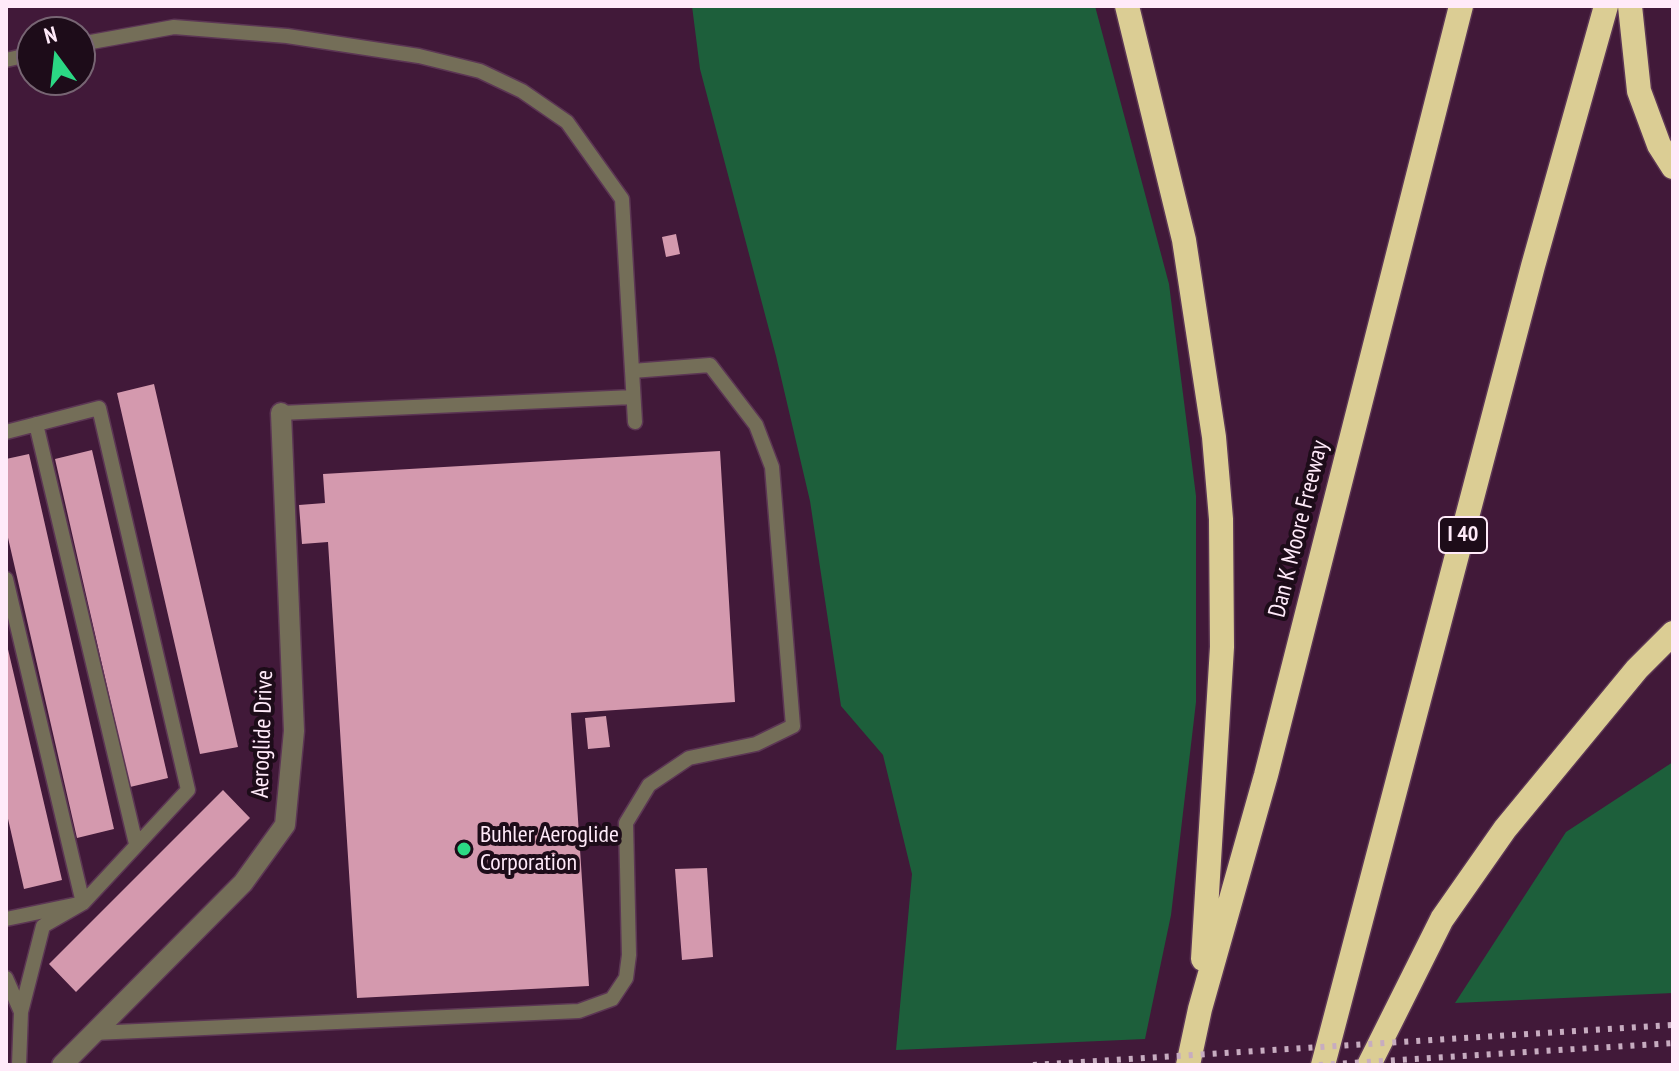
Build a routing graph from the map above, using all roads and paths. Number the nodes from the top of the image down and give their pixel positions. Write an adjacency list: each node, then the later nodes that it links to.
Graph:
1 (1127, 6): 19 (highway)
2 (1461, 6): 19 (highway, Dan K Moore Freeway)
3 (1606, 6): 25 (highway, I 40)
4 (1630, 6): 6 (highway)
5 (96, 41): 7 (lane)
6 (1673, 167)
7 (632, 371): 8 (lane); 21 (lane)
8 (633, 397): 9 (lane); 10 (lane)
9 (281, 413): 21 (street, Aeroglide Drive)
10 (635, 422)
11 (36, 424): 12 (lane); 15 (lane); 15 (lane)
12 (6, 432)
13 (6, 579): 16 (lane)
14 (1673, 633): 26 (highway)
15 (136, 844): 16 (lane)
16 (83, 903): 17 (lane); 20 (lane)
17 (6, 919)
18 (6, 978): 20 (lane)
19 (1200, 1009): 24 (highway, Dan K Moore Freeway)
20 (21, 1012): 22 (lane)
21 (94, 1033): 23 (street, Aeroglide Drive)
22 (19, 1065)
23 (62, 1065)
24 (1188, 1065)
25 (1323, 1065)
26 (1369, 1065)

